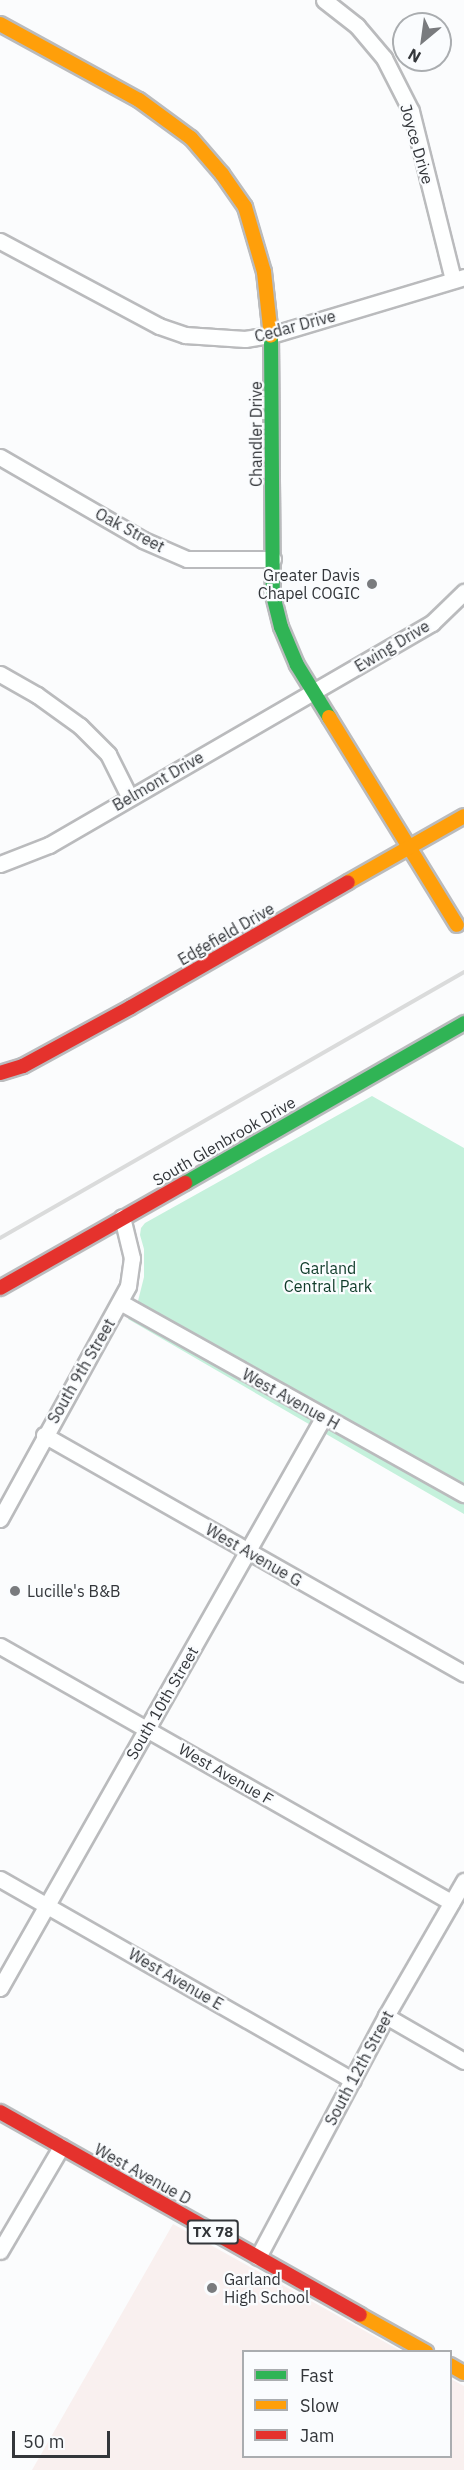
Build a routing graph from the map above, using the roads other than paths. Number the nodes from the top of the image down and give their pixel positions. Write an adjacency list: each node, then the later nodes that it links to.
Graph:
1 (324, 0): 4 (street, Joyce Drive)
2 (0, 24): 5 (street, Chandler Drive)
3 (0, 241): 5 (street, Cedar Drive)
4 (458, 278): 5 (street, Cedar Drive)
5 (272, 335): 7 (street, Chandler Drive)
6 (0, 457): 7 (street, Oak Street)
7 (273, 558): 10 (street, Chandler Drive)
8 (464, 592): 10 (street, Ewing Drive)
9 (0, 674): 11 (street)
10 (313, 693): 11 (street, Belmont Drive); 13 (street, Chandler Drive)
11 (129, 796): 14 (street, Belmont Drive)
12 (464, 816): 13 (street, Edgefield Drive)
13 (409, 848): 15 (street, Chandler Drive); 17 (street, Edgefield Drive)
14 (0, 864)
15 (457, 925)
16 (464, 1023): 18 (street, South Glenbrook Drive)
17 (0, 1073)
18 (122, 1217): 19 (street, South Glenbrook Drive); 20 (street, South 9th Street)
19 (0, 1288)
20 (120, 1302): 21 (street, West Avenue H); 22 (street, South 9th Street)
21 (323, 1418): 23 (street, West Avenue H); 25 (street, South 10th Street)
22 (44, 1435): 24 (street, South 9th Street); 25 (street, West Avenue G)
23 (464, 1494)
24 (0, 1519)
25 (248, 1552): 27 (street, West Avenue G); 28 (street, South 10th Street)
26 (0, 1646): 28 (street, West Avenue F)
27 (464, 1674)
28 (147, 1729): 31 (street, West Avenue F); 32 (street, South 10th Street)
29 (0, 1878): 32 (street, West Avenue E)
30 (464, 1881): 31 (street, South 12th Street)
31 (451, 1902): 34 (street, South 12th Street)
32 (47, 1905): 33 (street, South 10th Street); 36 (street, West Avenue E)
33 (0, 1988)
34 (386, 2016): 35 (street); 36 (street, South 12th Street)
35 (464, 2061)
36 (353, 2080): 40 (street, South 12th Street)
37 (0, 2112): 38 (street, West Avenue D / TX 78)
38 (61, 2147): 39 (street); 40 (street, West Avenue D / TX 78)
39 (0, 2251)
40 (258, 2257): 41 (street, West Avenue D / TX 78)
41 (422, 2350)

